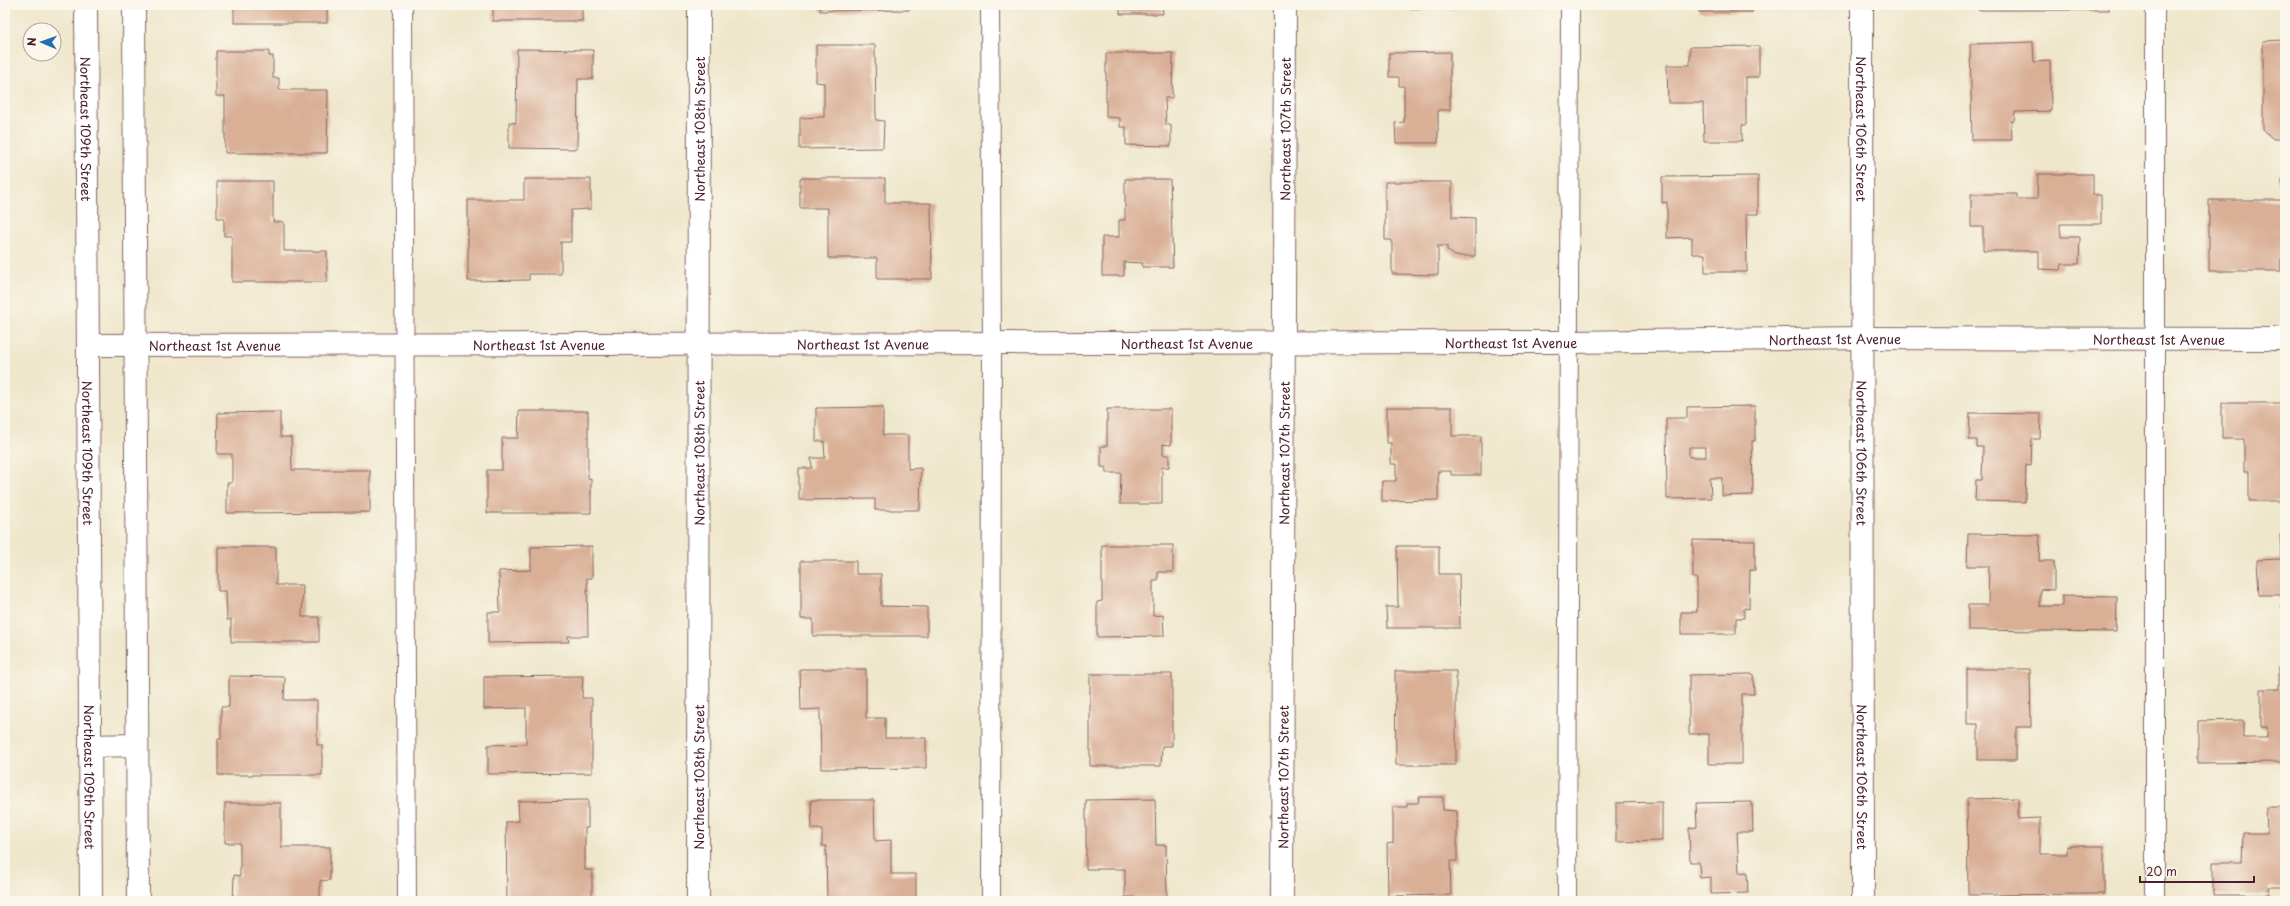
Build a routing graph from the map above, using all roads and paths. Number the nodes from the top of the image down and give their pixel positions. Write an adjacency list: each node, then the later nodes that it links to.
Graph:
1 (86, 5): 17 (street, Northeast 109th Street)
2 (134, 5): 18 (street)
3 (403, 5): 19 (lane)
4 (699, 5): 16 (street, Northeast 108th Street)
5 (990, 5): 14 (lane)
6 (1285, 5): 15 (street, Northeast 107th Street)
7 (1570, 5): 13 (lane)
8 (1862, 5): 10 (street, Northeast 106th Street)
9 (2155, 5): 12 (lane)
10 (1862, 338): 12 (street, Northeast 1st Avenue); 13 (street, Northeast 1st Avenue); 29 (street, Northeast 106th Street)
11 (2285, 339): 12 (street, Northeast 1st Avenue)
12 (2155, 340): 30 (lane)
13 (1570, 342): 15 (street, Northeast 1st Avenue); 28 (lane)
14 (992, 343): 15 (street, Northeast 1st Avenue); 16 (street, Northeast 1st Avenue); 26 (lane)
15 (1285, 343): 27 (street, Northeast 107th Street)
16 (699, 344): 19 (street, Northeast 1st Avenue); 25 (street, Northeast 108th Street)
17 (89, 345): 18 (street, Northeast 1st Avenue); 20 (street, Northeast 109th Street)
18 (136, 345): 19 (street, Northeast 1st Avenue); 21 (street)
19 (404, 346): 24 (lane)
20 (90, 746): 21 (street); 22 (street, Northeast 109th Street)
21 (137, 746): 23 (street)
22 (91, 901)
23 (138, 901)
24 (407, 901)
25 (698, 901)
26 (991, 901)
27 (1282, 901)
28 (1567, 901)
29 (1863, 901)
30 (2155, 901)

